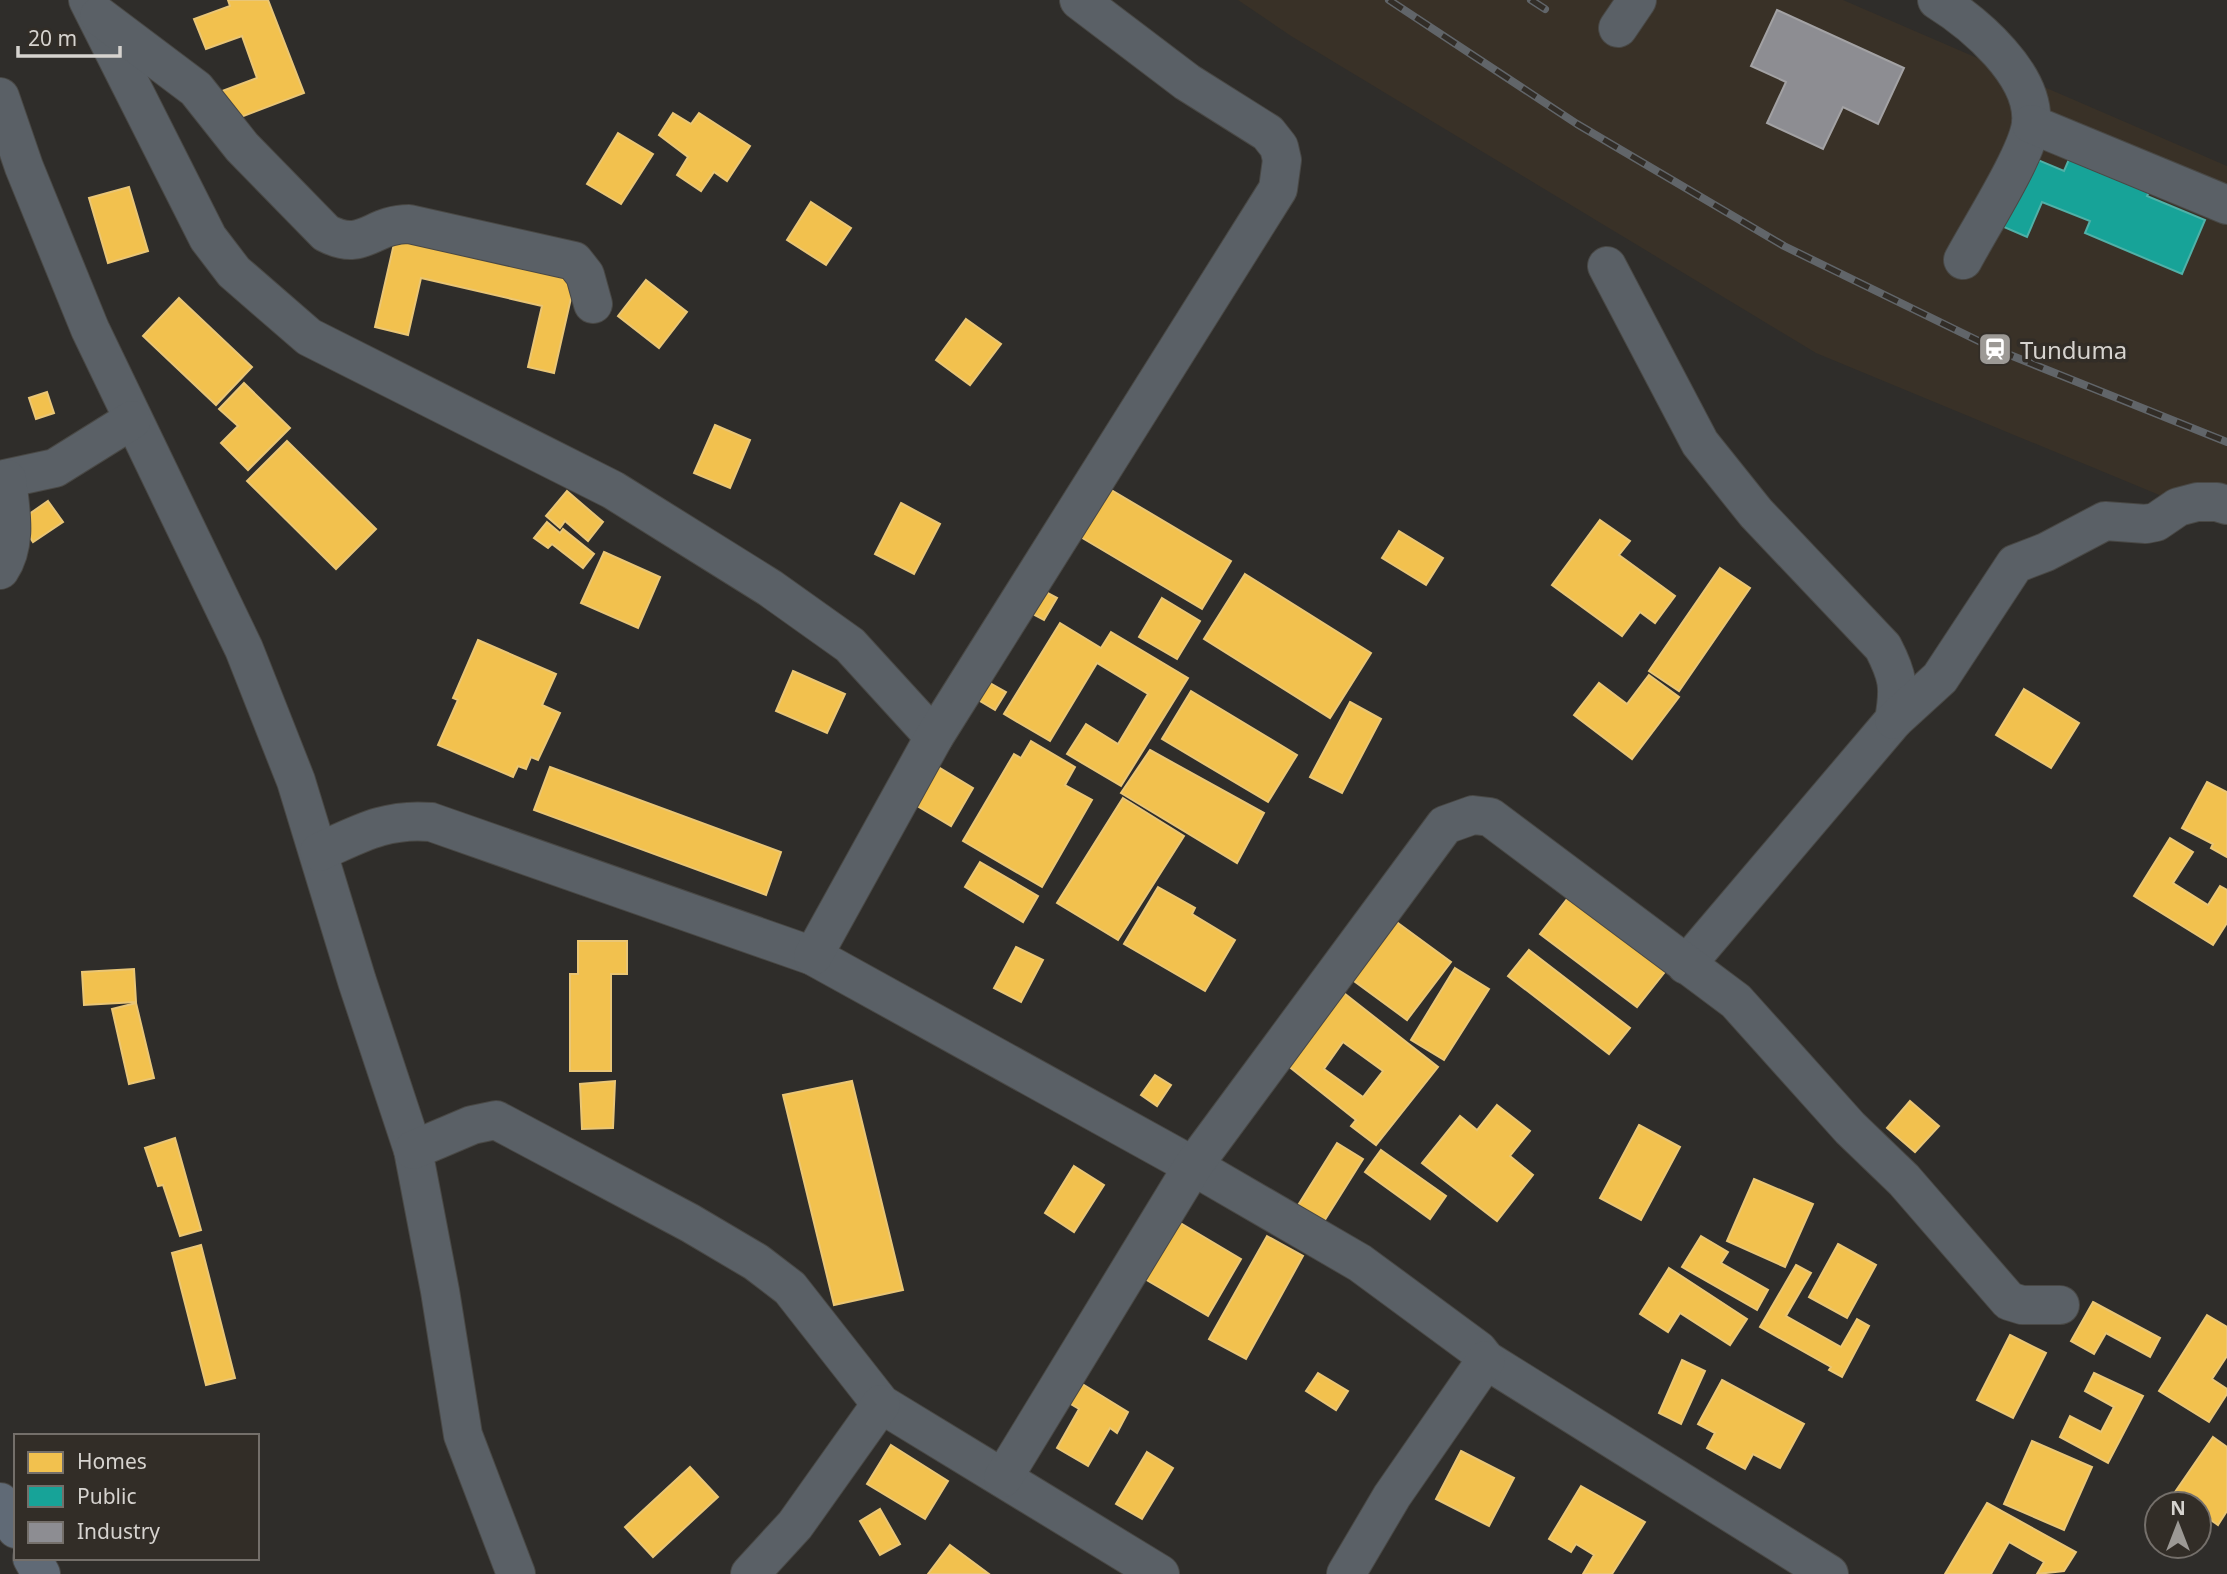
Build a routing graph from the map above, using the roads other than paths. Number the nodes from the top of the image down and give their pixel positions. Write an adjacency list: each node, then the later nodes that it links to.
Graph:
1 (1079, 0): 15 (street)
2 (1937, 0): 5 (street)
3 (90, 5): 9 (street); 15 (street)
4 (0, 97): 10 (street)
5 (2031, 124): 6 (street); 7 (street)
6 (2227, 205)
7 (1963, 260)
8 (1606, 267): 14 (street)
9 (593, 304)
10 (132, 420): 11 (street); 16 (street)
11 (3, 479): 13 (street)
12 (2227, 505): 14 (street)
13 (0, 570)
14 (1894, 720): 18 (street)
15 (934, 737): 17 (street)
16 (319, 852): 17 (street); 19 (street)
17 (813, 956): 20 (street)
18 (1686, 965): 20 (street); 21 (street)
19 (413, 1150): 23 (street); 27 (street)
20 (1193, 1167): 22 (street); 24 (street)
21 (2060, 1305)
22 (1486, 1360): 30 (street); 31 (street)
23 (881, 1404): 24 (street); 28 (street)
24 (1003, 1478): 29 (street)
25 (0, 1502): 26 (main road)
26 (14, 1526)
27 (516, 1574)
28 (750, 1574)
29 (1160, 1574)
30 (1346, 1574)
31 (1829, 1574)

